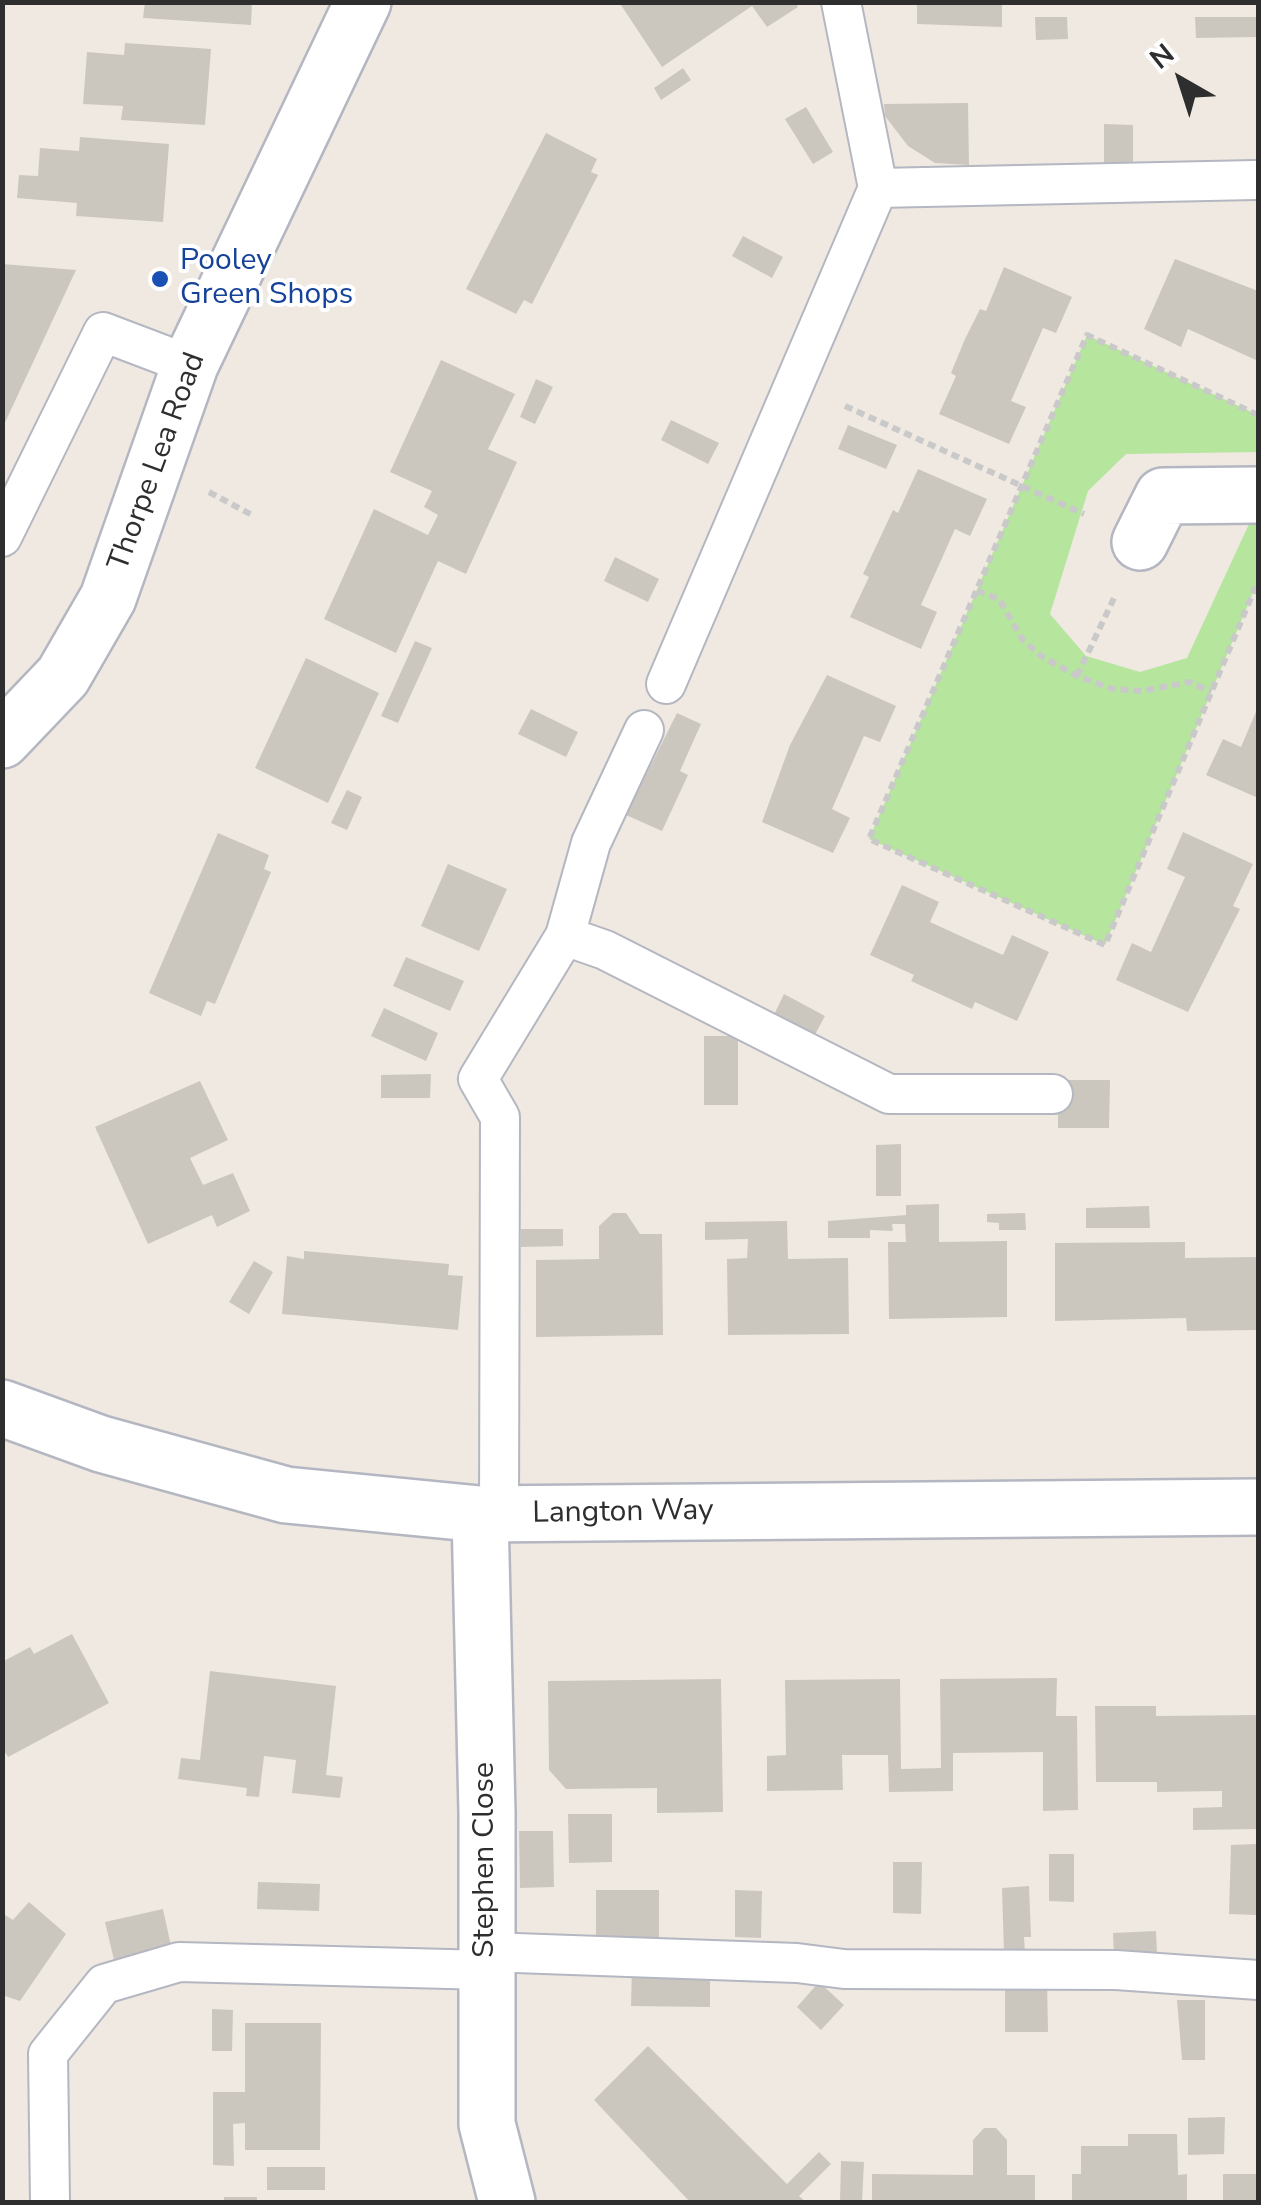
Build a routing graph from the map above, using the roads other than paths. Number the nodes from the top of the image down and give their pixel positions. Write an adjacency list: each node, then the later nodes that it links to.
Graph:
1 (363, 2): 5 (street, Thorpe Lea Road)
2 (841, 2): 4 (lane)
3 (1255, 180): 4 (lane)
4 (878, 188): 9 (lane)
5 (190, 366): 7 (lane); 11 (street, Thorpe Lea Road)
6 (1258, 495): 8 (street)
7 (2, 537)
8 (1140, 542)
9 (666, 684)
10 (644, 730): 12 (lane)
11 (2, 740)
12 (565, 936): 13 (lane); 16 (lane)
13 (1053, 1094)
14 (2, 1408): 16 (street, Langton Way)
15 (1258, 1507): 16 (street, Langton Way)
16 (490, 1514): 17 (street, Stephen Close)
17 (487, 1961): 18 (lane); 19 (lane); 20 (street, Stephen Close)
18 (1258, 1980)
19 (50, 2202)
20 (507, 2202)

